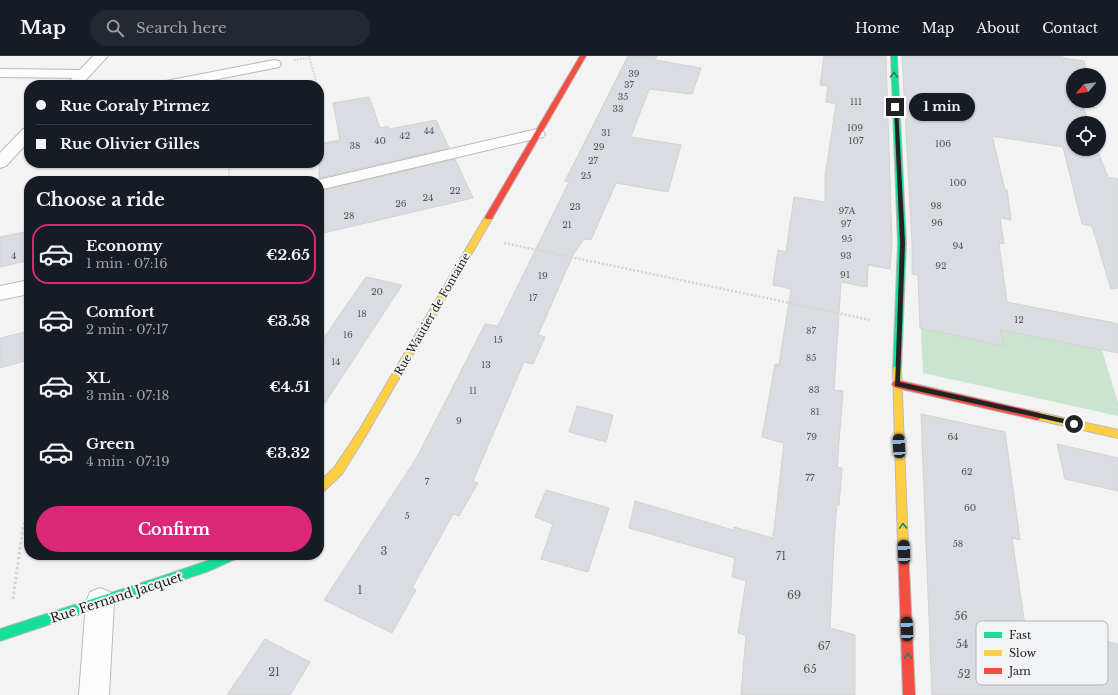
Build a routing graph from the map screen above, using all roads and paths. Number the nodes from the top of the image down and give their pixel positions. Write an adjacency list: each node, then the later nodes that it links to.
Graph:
1 (101, 56): 7 (street)
2 (309, 56): 10 (path)
3 (583, 56): 11 (street, Rue Wautier de Fontaine)
4 (894, 56): 18 (street, one-way to 4)
5 (274, 64): 9 (street)
6 (0, 74): 7 (lane)
7 (83, 74): 8 (street)
8 (78, 80)
9 (192, 80)
10 (316, 80)
11 (537, 134): 14 (street); 15 (street, Rue Wautier de Fontaine)
12 (24, 137): 13 (street)
13 (0, 163)
14 (324, 185)
15 (476, 237): 18 (path); 21 (street, Rue Wautier de Fontaine)
16 (24, 288): 17 (street)
17 (0, 293)
18 (899, 326): 19 (street)
19 (897, 384): 20 (street); 27 (street, one-way to 19)
20 (1118, 434)
21 (324, 484)
22 (24, 523): 25 (path)
23 (220, 560): 24 (street, Rue Fernand Jacquet)
24 (100, 602): 25 (street, Rue Fernand Jacquet); 26 (street)
25 (4, 634)
26 (94, 695)
27 (909, 695)

